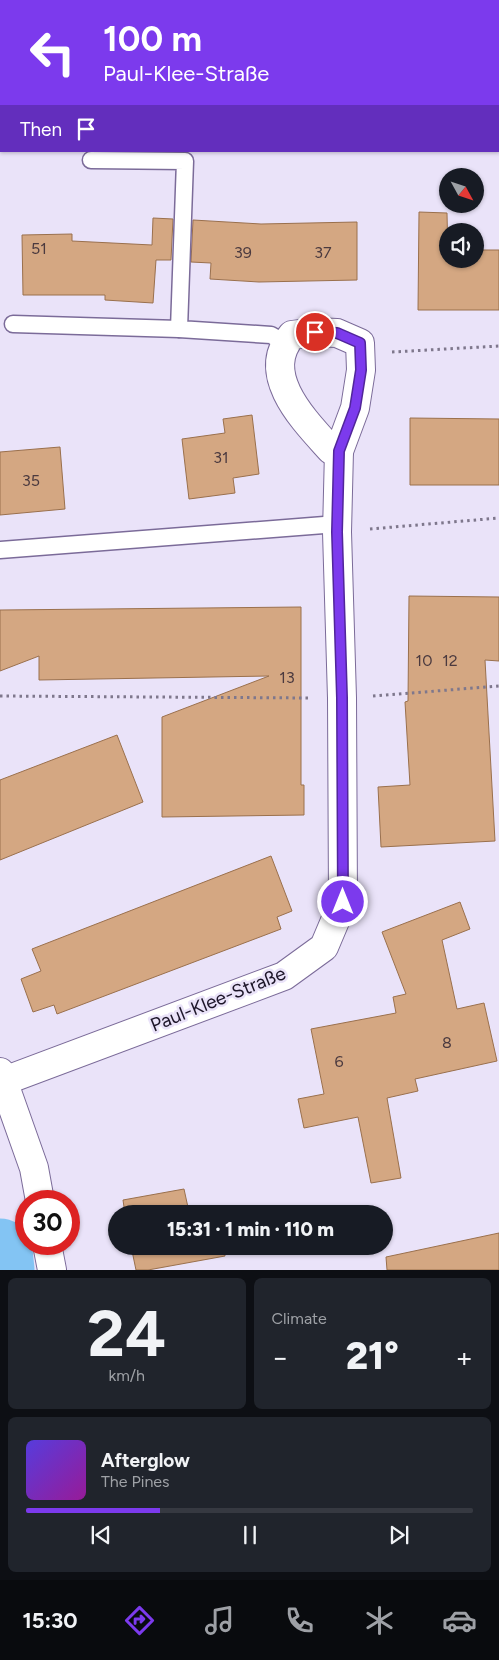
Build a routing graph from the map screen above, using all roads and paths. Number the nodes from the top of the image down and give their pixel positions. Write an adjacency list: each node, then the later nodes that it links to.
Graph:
1 (190, 156): 2 (lane); 4 (lane)
2 (91, 160)
3 (13, 324): 4 (lane)
4 (179, 330): 5 (lane)
5 (285, 344): 7 (street); 8 (street)
6 (499, 346): 7 (path)
7 (360, 351): 8 (street, Paul-Klee-Straße)
8 (339, 451): 10 (street, Paul-Klee-Straße)
9 (499, 518): 10 (path)
10 (337, 528): 11 (lane); 14 (street, Paul-Klee-Straße)
11 (0, 550)
12 (499, 686): 14 (path)
13 (0, 696): 14 (path)
14 (342, 698): 15 (street, Paul-Klee-Straße)
15 (2, 1077): 16 (street)
16 (38, 1190)
17 (49, 1255): 18 (street)
18 (52, 1270)

